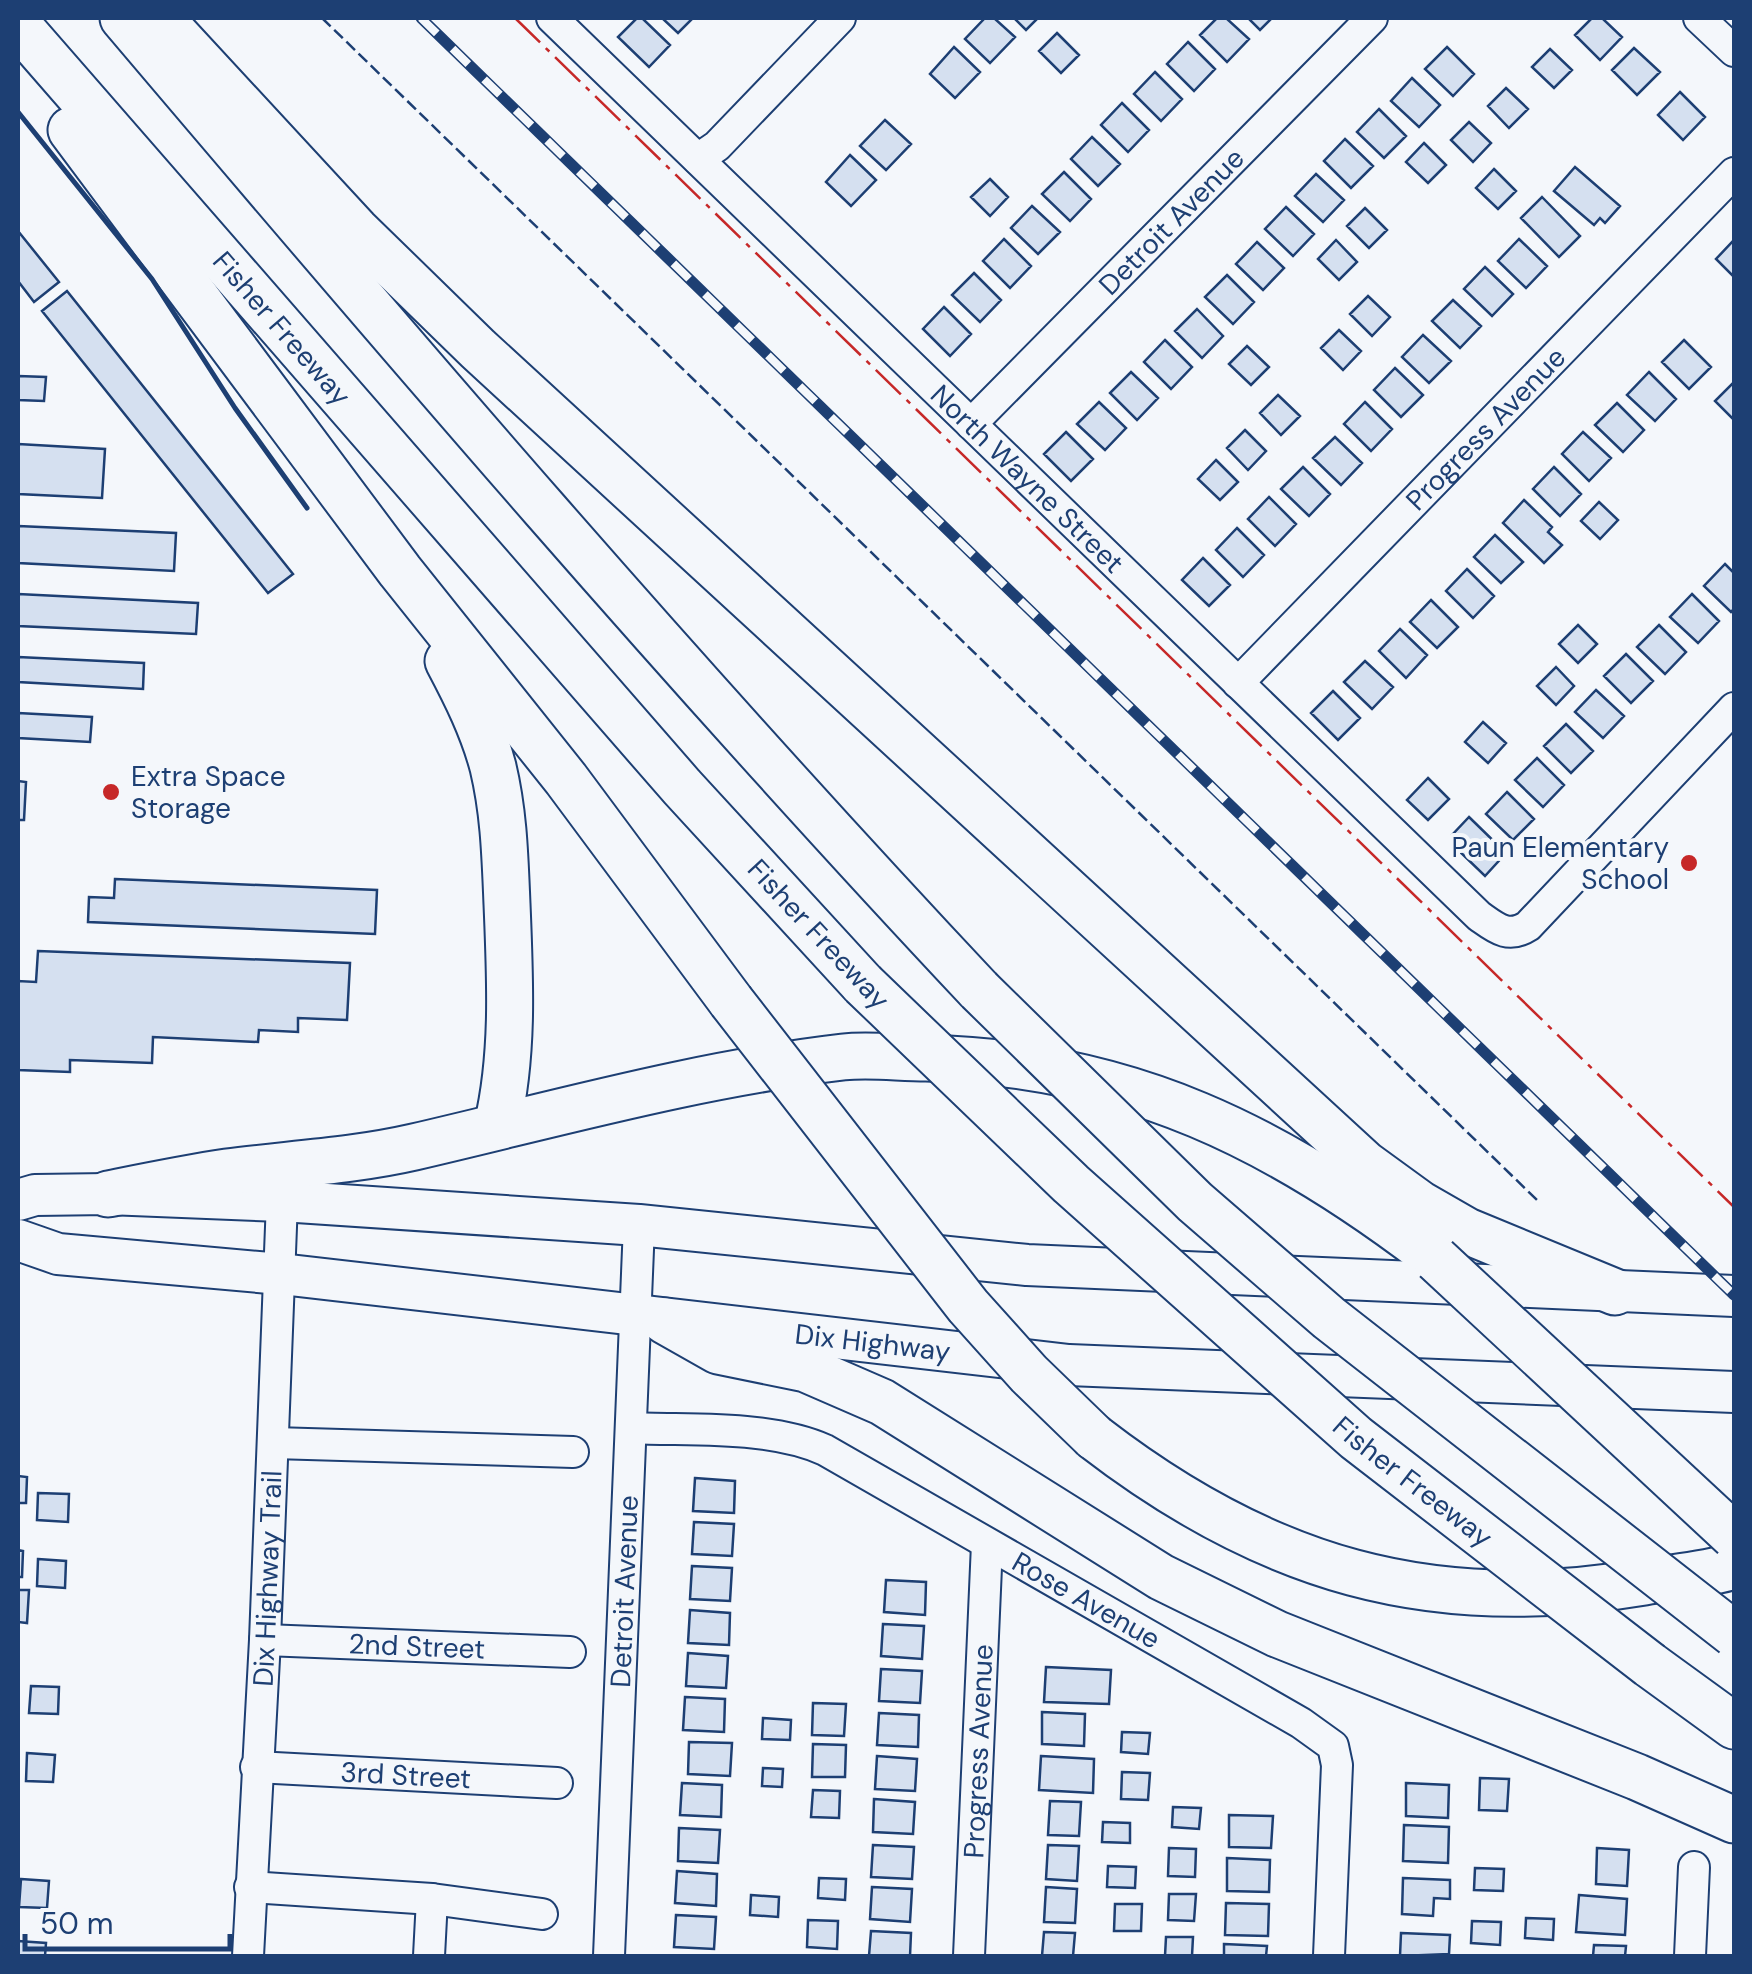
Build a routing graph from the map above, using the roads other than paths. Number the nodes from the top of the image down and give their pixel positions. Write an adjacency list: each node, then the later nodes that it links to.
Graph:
1 (122, 18): 33 (highway, bridge)
2 (160, 18): 23 (highway)
3 (552, 18): 10 (street, North Wayne Street)
4 (840, 18): 10 (street)
5 (1372, 18): 12 (street, Detroit Avenue)
6 (1699, 18): 8 (street)
7 (18, 25): 36 (highway, Fisher Freeway, bridge)
8 (1734, 51)
9 (18, 62): 13 (highway)
10 (698, 159): 12 (street, North Wayne Street)
11 (1734, 173): 14 (street, Progress Avenue)
12 (971, 424): 14 (street, North Wayne Street)
13 (400, 571): 16 (highway); 32 (highway, bridge)
14 (1238, 683): 15 (street, North Wayne Street)
15 (1734, 708)
16 (497, 1126): 17 (highway); 30 (highway, bridge)
17 (108, 1194): 18 (main road); 19 (main road)
18 (18, 1200)
19 (282, 1201): 20 (main road); 22 (street, Dix Highway Trail)
20 (640, 1225): 23 (main road); 25 (street, Detroit Avenue)
21 (18, 1240): 22 (main road, Dix Highway)
22 (281, 1274): 25 (main road, Dix Highway); 28 (street, Dix Highway Trail)
23 (1616, 1292): 24 (main road)
24 (1734, 1296)
25 (651, 1319): 26 (main road, Dix Highway); 27 (street, Detroit Avenue); 39 (highway)
26 (1734, 1392)
27 (631, 1428): 31 (street, Rose Avenue); 46 (street, Detroit Avenue)
28 (274, 1443): 29 (street); 34 (street, Dix Highway Trail)
29 (573, 1452)
30 (1734, 1536)
31 (987, 1544): 47 (street, Progress Avenue); 48 (street, Rose Avenue)
32 (1734, 1566)
33 (1734, 1634)
34 (266, 1640): 35 (street, 2nd Street); 37 (street, Dix Highway Trail)
35 (570, 1652)
36 (1734, 1726)
37 (256, 1767): 38 (street, 3rd Street); 41 (street, Dix Highway Trail)
38 (557, 1782)
39 (1734, 1820)
40 (1694, 1867): 49 (street)
41 (250, 1887): 42 (street); 44 (street, Dix Highway Trail)
42 (432, 1899): 43 (street); 45 (street)
43 (542, 1914)
44 (248, 1956)
45 (429, 1956)
46 (608, 1956)
47 (969, 1956)
48 (1328, 1956)
49 (1690, 1956)

